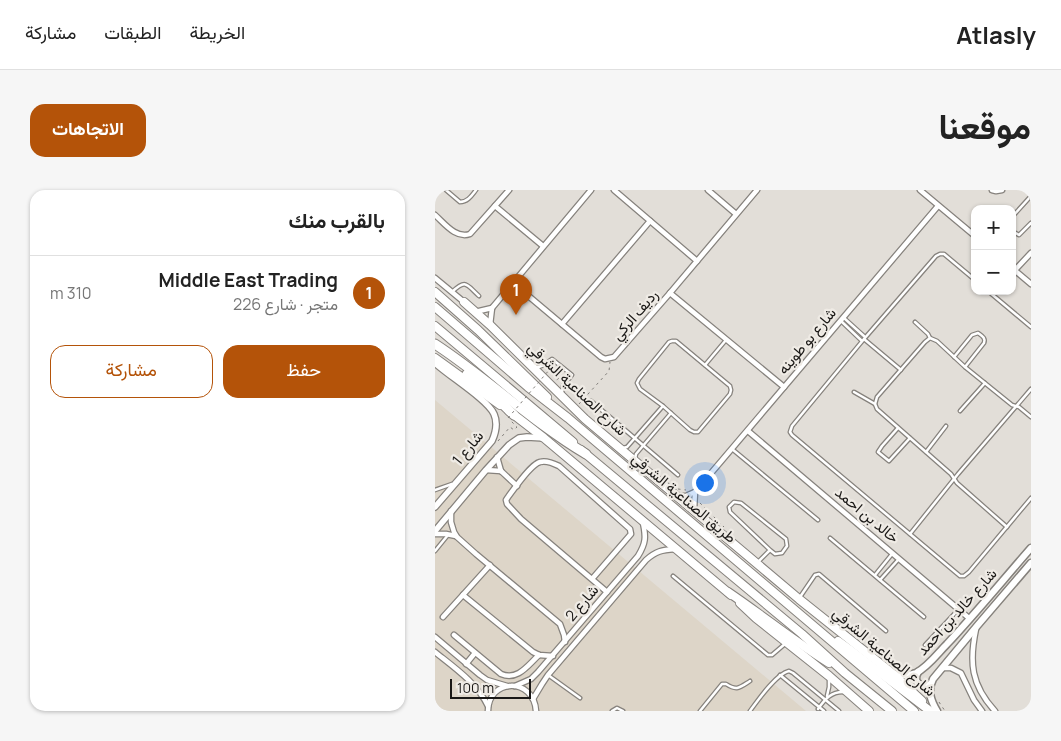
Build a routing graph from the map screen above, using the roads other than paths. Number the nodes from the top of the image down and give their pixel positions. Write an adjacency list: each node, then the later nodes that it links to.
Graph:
1 (446, 190): 2 (lane)
2 (476, 190)
3 (509, 190): 12 (street)
4 (591, 190): 21 (street)
5 (614, 190): 17 (street)
6 (708, 190): 15 (street)
7 (757, 190): 15 (street, رديف الركي)
8 (920, 190): 13 (street)
9 (992, 190): 10 (street)
10 (1003, 190)
11 (1031, 196): 14 (lane)
12 (495, 206): 16 (street); 21 (street)
13 (938, 206): 19 (street); 39 (street, شارع بو طوينه)
14 (1016, 213)
15 (736, 214): 23 (street, رديف الركي)
16 (435, 216)
17 (650, 220): 23 (street); 41 (street)
18 (1031, 222): 20 (lane)
19 (971, 233)
20 (1016, 233)
21 (543, 246): 28 (street)
22 (1031, 253): 24 (street)
23 (697, 261): 32 (street, رديف الركي)
24 (1016, 267)
25 (1016, 271): 29 (street)
26 (971, 277): 48 (lane)
27 (435, 278): 31 (street, شارع الصناعية الشرقي)
28 (513, 283): 37 (street); 41 (street, رديف الركي)
29 (1031, 284)
30 (435, 292): 52 (main road)
31 (452, 292): 34 (lane); 35 (street, شارع الصناعية الشرقي)
32 (671, 293): 41 (street, رديف الركي); 47 (street)
33 (994, 295): 44 (lane)
34 (479, 296)
35 (464, 302): 38 (main road, شارع الصناعية الشرقي)
36 (435, 307): 71 (main road, طريق الصناعية الشرقي)
37 (492, 308): 38 (street); 42 (street)
38 (475, 312): 42 (main road, شارع الصناعية الشرقي)
39 (842, 319): 48 (lane); 59 (street, شارع بو طوينه)
40 (915, 322): 46 (lane)
41 (562, 324)
42 (489, 325): 45 (main road, شارع الصناعية الشرقي)
43 (435, 326): 82 (main road, طريق الصناعية الشرقي)
44 (1031, 328)
45 (498, 334): 52 (main road); 56 (main road, شارع الصناعية الشرقي)
46 (930, 338): 50 (lane); 57 (lane)
47 (727, 339): 54 (lane); 59 (street)
48 (864, 339): 57 (lane); 103 (lane)
49 (435, 345): 69 (highway); 82 (highway)
50 (954, 357): 55 (lane); 55 (lane)
51 (435, 358): 69 (main road)
52 (507, 358): 71 (main road)
53 (435, 363): 89 (street, شارع 1)
54 (705, 365): 65 (lane); 68 (lane)
55 (965, 367): 58 (lane)
56 (534, 368): 62 (main road, شارع الصناعية الشرقي); 62 (lane)
57 (901, 370): 64 (lane)
58 (985, 383): 66 (lane); 67 (lane)
59 (785, 387): 74 (street, شارع بو طوينه)
60 (1031, 388): 66 (lane)
61 (854, 392): 64 (lane)
62 (561, 396): 79 (main road, شارع الصناعية الشرقي)
63 (591, 401): 76 (lane)
64 (875, 404): 73 (lane)
65 (663, 406): 68 (lane); 76 (lane)
66 (1017, 406): 70 (lane); 88 (lane)
67 (960, 412)
68 (671, 413): 78 (lane)
69 (511, 417): 75 (main road)
70 (1031, 417)
71 (568, 418): 127 (main road, طريق الصناعية الشرقي)
72 (946, 426): 81 (lane)
73 (898, 428): 77 (lane); 77 (lane)
74 (748, 430): 80 (street, شارع بو طوينه); 110 (street, خالد بن احمد)
75 (544, 438): 83 (street, شارع 1); 99 (main road)
76 (635, 438): 78 (lane); 79 (lane)
77 (910, 438): 81 (lane)
78 (643, 445): 84 (lane); 87 (lane)
79 (620, 448): 84 (main road, شارع الصناعية الشرقي)
80 (732, 449): 92 (street, شارع بو طوينه); 98 (lane)
81 (926, 452): 88 (lane)
82 (586, 454): 142 (main road, طريق الصناعية الشرقي)
83 (497, 457): 85 (street, شارع 1); 86 (street, شارع 1)
84 (635, 460): 93 (main road, شارع الصناعية الشرقي)
85 (486, 470): 86 (street, شارع 1); 97 (street, شارع 1)
86 (501, 471): 90 (street)
87 (678, 475)
88 (954, 479): 100 (lane); 103 (lane)
89 (455, 483): 91 (lane); 95 (street, شارع 1)
90 (517, 486): 117 (street); 117 (street)
91 (435, 490)
92 (695, 492): 93 (street); 96 (street)
93 (676, 496): 96 (main road, شارع الصناعية الشرقي)
94 (1031, 498): 100 (lane)
95 (435, 507)
96 (694, 510): 113 (main road, شارع الصناعية الشرقي)
97 (451, 511): 101 (street, شارع 1); 104 (street)
98 (818, 520)
99 (643, 522): 107 (main road); 119 (street, شارع 2)
100 (1007, 527): 103 (lane)
101 (435, 533): 102 (street, شارع 1)
102 (449, 534): 104 (street, شارع 1); 109 (lane)
103 (910, 534)
104 (457, 537): 114 (street, شارع 1)
105 (830, 538): 115 (lane)
106 (1031, 548): 126 (main road, شارع خالد بن احمد)
107 (676, 549): 120 (main road); 144 (street, شارع 2)
108 (769, 550): 108 (lane); 113 (lane)
109 (435, 551)
110 (893, 553): 111 (street, خالد بن احمد); 115 (lane)
111 (899, 558): 118 (lane); 123 (street, خالد بن احمد)
112 (1031, 563): 128 (main road, شارع خالد بن احمد)
113 (757, 564): 122 (main road, شارع الصناعية الشرقي)
114 (490, 566): 121 (street); 132 (street, شارع 1)
115 (875, 575): 118 (lane)
116 (673, 576): 133 (lane)
117 (592, 579): 119 (street)
118 (880, 580): 125 (lane)
119 (607, 592): 132 (street, شارع 2)
120 (728, 592): 133 (main road); 142 (main road)
121 (463, 596): 124 (street); 137 (street)
122 (799, 599): 129 (lane); 143 (main road, شارع الصناعية الشرقي)
123 (959, 609): 126 (street, خالد بن احمد); 134 (lane)
124 (443, 617)
125 (924, 617)
126 (970, 619): 141 (main road, شارع خالد بن احمد)
127 (809, 622): 166 (main road, طريق الصناعية الشرقي); 167 (main road)
128 (977, 626): 140 (main road, شارع خالد بن احمد); 170 (street)
129 (886, 631)
130 (454, 635): 136 (street)
131 (435, 637): 139 (street)
132 (565, 642): 138 (street, شارع 2)
133 (787, 642): 146 (main road)
134 (925, 645)
135 (435, 652): 156 (street)
136 (475, 653): 137 (street); 139 (street)
137 (539, 655): 138 (street)
138 (553, 656): 150 (street, شارع 2)
139 (466, 664): 149 (street)
140 (942, 668): 148 (main road, شارع خالد بن احمد); 169 (street)
141 (918, 672): 143 (main road, شارع خالد بن احمد); 148 (main road)
142 (845, 673): 165 (main road, طريق الصناعية الشرقي)
143 (893, 674): 167 (main road, شارع الصناعية الشرقي)
144 (548, 676): 152 (lane); 154 (street, شارع 2)
145 (780, 676): 153 (lane); 155 (lane); 161 (lane)
146 (829, 676): 151 (main road); 153 (lane)
147 (750, 681): 160 (lane)
148 (930, 684): 168 (main road)
149 (507, 686): 150 (street); 156 (street)
150 (515, 686): 154 (street)
151 (847, 692): 153 (lane); 164 (main road)
152 (580, 698)
153 (826, 698): 155 (lane); 163 (lane)
154 (533, 699): 157 (street)
155 (818, 708): 162 (lane)
156 (488, 709)
157 (536, 711)
158 (612, 711): 159 (lane)
159 (623, 711)
160 (700, 711)
161 (750, 711)
162 (825, 711)
163 (839, 711)
164 (869, 711)
165 (891, 711)
166 (914, 711)
167 (931, 711)
168 (937, 711)
169 (982, 711)
170 (995, 711)

